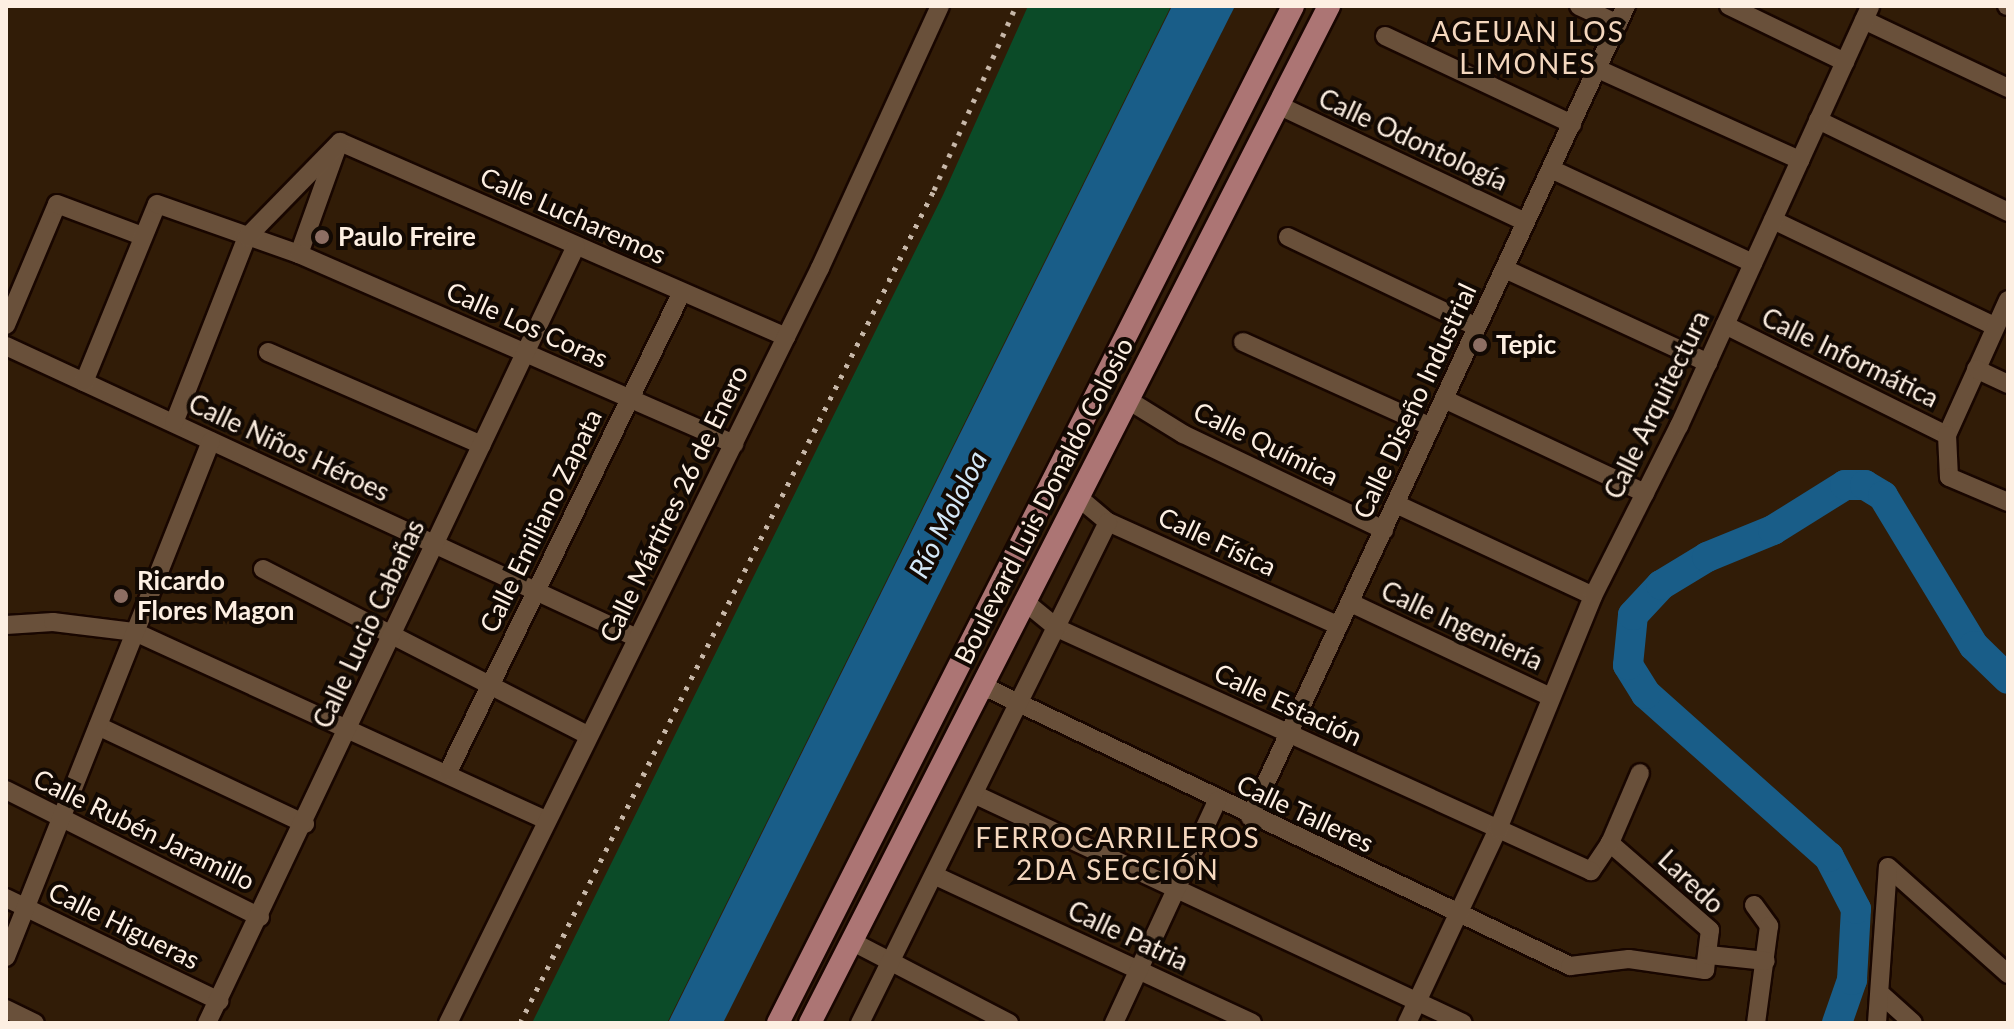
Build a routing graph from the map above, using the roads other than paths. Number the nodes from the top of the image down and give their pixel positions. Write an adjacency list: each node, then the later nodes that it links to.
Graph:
1 (940, 6): 35 (street, Calle Mártires 26 de Enero)
2 (1293, 6): 84 (main road, Boulevard Luis Donaldo Colosio)
3 (1329, 6): 13 (main road, Boulevard Luis Donaldo Colosio)
4 (1579, 6): 8 (street)
5 (1626, 6): 8 (street, Calle Diseño Industrial)
6 (1729, 6): 10 (street)
7 (1867, 13): 10 (street, Calle Arquitectura); 12 (street)
8 (1618, 24): 11 (street, Calle Diseño Industrial)
9 (1385, 36): 15 (street)
10 (1845, 62): 14 (street, Calle Arquitectura)
11 (1598, 69): 15 (street, Calle Diseño Industrial); 17 (street)
12 (2008, 88)
13 (1278, 105): 21 (street, Calle Odontología); 46 (main road, Boulevard Luis Donaldo Colosio)
14 (1818, 120): 17 (street, Calle Arquitectura); 19 (street)
15 (1572, 124): 18 (street, Calle Diseño Industrial)
16 (340, 142): 23 (street); 25 (street, Calle Lucharemos); 26 (street)
17 (1800, 160): 20 (street, Calle Arquitectura)
18 (1551, 169): 21 (street, Calle Diseño Industrial); 27 (street)
19 (2008, 212)
20 (1773, 220): 27 (street, Calle Arquitectura); 33 (street)
21 (1526, 222): 28 (street, Calle Diseño Industrial)
22 (142, 236): 23 (street); 31 (street); 42 (street)
23 (247, 237): 26 (street); 47 (street)
24 (1288, 237): 34 (street)
25 (576, 246): 29 (street, Calle Lucharemos); 39 (street, Calle Lucio Cabañas)
26 (299, 254): 39 (street, Calle Los Coras)
27 (1753, 263): 32 (street, Calle Arquitectura)
28 (1505, 269): 34 (street, Calle Diseño Industrial); 40 (street)
29 (682, 292): 35 (street, Calle Lucharemos); 44 (street, Calle Emiliano Zapata)
30 (2008, 300): 33 (street, Calle Informática)
31 (6, 325)
32 (1725, 325): 40 (street, Calle Arquitectura); 49 (street, Calle Informática)
33 (1994, 326): 41 (street, Calle Informática)
34 (1477, 327): 45 (street, Calle Diseño Industrial)
35 (786, 337): 51 (street, Calle Mártires 26 de Enero)
36 (1243, 342): 48 (street)
37 (6, 346): 42 (street, Calle Niños Héroes)
38 (268, 352): 52 (street)
39 (526, 353): 44 (street, Calle Los Coras); 52 (street, Calle Lucio Cabañas)
40 (1708, 363): 53 (street, Calle Arquitectura)
41 (1976, 369): 43 (street); 49 (street, Calle Informática)
42 (84, 382): 47 (street, Calle Niños Héroes)
43 (2008, 384)
44 (630, 399): 51 (street, Calle Los Coras); 61 (street, Calle Emiliano Zapata)
45 (1444, 399): 48 (street, Calle Diseño Industrial); 53 (street)
46 (1128, 400): 54 (main road, Boulevard Luis Donaldo Colosio); 58 (street, Calle Química)
47 (174, 423): 50 (street, Calle Niños Héroes)
48 (1431, 427): 56 (street, Calle Diseño Industrial)
49 (1947, 435): 55 (street)
50 (211, 441): 59 (street, Calle Niños Héroes); 68 (street)
51 (734, 444): 70 (street, Calle Mártires 26 de Enero)
52 (482, 445): 59 (street, Calle Lucio Cabañas)
53 (1645, 493): 62 (street, Calle Arquitectura)
54 (1078, 497): 57 (street, Calle Física); 63 (main road, Boulevard Luis Donaldo Colosio)
55 (2008, 502)
56 (1396, 504): 58 (street, Calle Diseño Industrial); 62 (street)
57 (1108, 522): 66 (street, Calle Física); 67 (street)
58 (1384, 530): 64 (street, Calle Diseño Industrial)
59 (435, 544): 61 (street, Calle Niños Héroes); 69 (street, Calle Lucio Cabañas)
60 (263, 569): 69 (street)
61 (536, 591): 70 (street, Calle Niños Héroes); 71 (street, Calle Emiliano Zapata)
62 (1593, 596): 73 (street, Calle Arquitectura)
63 (1024, 601): 67 (street, Calle Estación); 72 (main road, Boulevard Luis Donaldo Colosio)
64 (1351, 603): 66 (street, Calle Diseño Industrial); 73 (street, Calle Ingeniería)
65 (6, 625): 68 (street)
66 (1339, 626): 77 (street, Calle Diseño Industrial)
67 (1057, 628): 74 (street); 77 (street, Calle Estación)
68 (135, 632): 75 (street); 76 (street)
69 (392, 635): 71 (street); 76 (street, Calle Lucio Cabañas)
70 (637, 638): 78 (street, Calle Mártires 26 de Enero)
71 (490, 685): 78 (street); 79 (street, Calle Emiliano Zapata)
72 (981, 685): 74 (street, Calle Talleres); 85 (main road, Boulevard Luis Donaldo Colosio)
73 (1551, 697): 90 (street, Calle Arquitectura)
74 (1018, 708): 82 (street); 83 (street, Calle Talleres)
75 (98, 726): 87 (street); 89 (street)
76 (349, 726): 79 (street); 89 (street, Calle Lucio Cabañas)
77 (1289, 734): 86 (street, Calle Diseño Industrial); 90 (street, Calle Estación)
78 (588, 735): 88 (street, Calle Mártires 26 de Enero)
79 (448, 772): 88 (street)
80 (1640, 773): 91 (street)
81 (6, 790): 87 (street, Calle Rubén Jaramillo)
82 (978, 796): 92 (street); 93 (street)
83 (1217, 801): 86 (street, Calle Talleres); 93 (street)
84 (888, 803): 85 (main road); 114 (main road, Boulevard Luis Donaldo Colosio)
85 (914, 816): 99 (main road, Boulevard Luis Donaldo Colosio)
86 (1250, 817): 97 (street, Calle Talleres)
87 (62, 818): 96 (street); 98 (street, Calle Rubén Jaramillo)
88 (546, 820): 113 (street, Calle Mártires 26 de Enero)
89 (305, 824): 98 (street, Calle Lucio Cabañas)
90 (1498, 829): 91 (street); 97 (street, Calle Arquitectura)
91 (1610, 843): 100 (street, Laredo)
92 (938, 877): 104 (street); 105 (street, Calle Patria)
93 (1176, 889): 105 (street); 109 (street)
94 (6, 898): 96 (street, Calle Higueras)
95 (1754, 905): 102 (street)
96 (27, 908): 101 (street); 108 (street, Calle Higueras)
97 (1458, 914): 103 (street, Calle Talleres); 109 (street, Calle Arquitectura)
98 (260, 917): 108 (street, Calle Lucio Cabañas)
99 (851, 941): 104 (street); 115 (main road, Boulevard Luis Donaldo Colosio)
100 (1709, 955): 102 (street); 103 (street, Laredo)
101 (6, 957)
102 (1766, 961): 122 (street)
103 (1570, 966)
104 (890, 967): 116 (street); 117 (street)
105 (1138, 970): 118 (street); 119 (street, Calle Patria)
106 (2008, 974): 107 (street)
107 (1883, 996): 123 (street); 124 (street)
108 (219, 1001): 112 (street, Calle Lucio Cabañas)
109 (1417, 1002): 120 (street, Calle Arquitectura); 121 (street)
110 (6, 1009): 111 (street)
111 (35, 1023)
112 (207, 1023)
113 (448, 1023)
114 (778, 1023)
115 (810, 1023)
116 (860, 1023)
117 (1009, 1023)
118 (1114, 1023)
119 (1252, 1023)
120 (1407, 1023)
121 (1463, 1023)
122 (1756, 1023)
123 (1877, 1023)
124 (1913, 1023)

